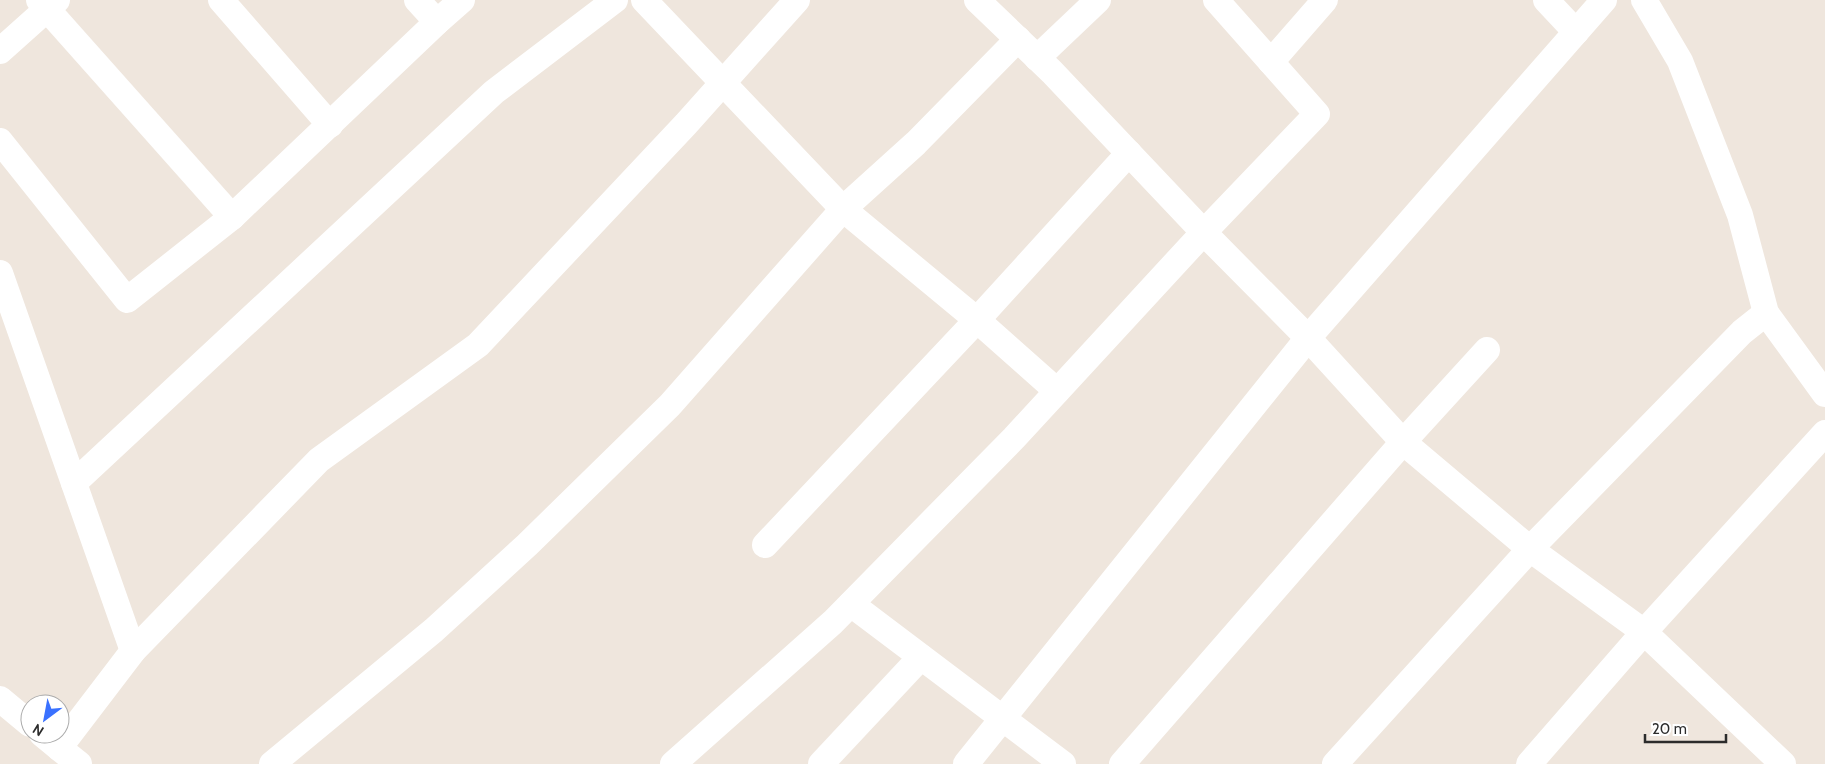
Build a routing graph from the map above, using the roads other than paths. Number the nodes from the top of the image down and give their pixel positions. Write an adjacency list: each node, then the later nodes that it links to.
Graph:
1 (221, 0): 22 (street)
2 (417, 0): 15 (street)
3 (462, 0): 15 (street)
4 (615, 0): 37 (street)
5 (644, 0): 21 (street)
6 (797, 0): 21 (street)
7 (977, 0): 17 (street)
8 (1098, 0): 19 (street)
9 (1216, 0): 20 (street)
10 (1324, 0): 20 (street)
11 (1546, 0): 16 (street)
12 (1604, 0): 16 (street)
13 (1644, 0): 29 (street)
14 (48, 3): 18 (street); 26 (street)
15 (436, 22): 22 (street)
16 (1576, 32): 31 (street)
17 (1018, 39): 19 (street); 25 (street)
18 (0, 51)
19 (1037, 58): 24 (street)
20 (1270, 62): 27 (street)
21 (724, 82): 25 (street); 42 (street)
22 (330, 125): 26 (street)
23 (0, 142): 26 (street)
24 (1129, 153): 27 (street); 30 (street)
25 (843, 209): 30 (street); 50 (street)
26 (232, 217)
27 (1204, 232): 31 (street); 33 (street)
28 (0, 273): 37 (street)
29 (1766, 313): 34 (street); 39 (street)
30 (977, 320): 33 (street); 38 (street)
31 (1308, 338): 36 (street); 46 (street)
32 (1487, 350): 36 (street)
33 (1057, 391): 40 (street)
34 (1825, 394)
35 (1825, 433): 41 (street)
36 (1403, 442): 39 (street); 55 (street)
37 (74, 483): 42 (street)
38 (765, 545)
39 (1530, 549): 41 (street); 56 (street)
40 (851, 604): 43 (street); 51 (street)
41 (1644, 632): 57 (street); 58 (street)
42 (133, 651): 47 (street)
43 (921, 656): 46 (street); 52 (street)
44 (0, 699): 45 (street)
45 (20, 716)
46 (1002, 718): 53 (street); 54 (street)
47 (70, 720)
48 (55, 744): 49 (street)
49 (79, 764)
50 (272, 764)
51 (673, 764)
52 (821, 764)
53 (966, 764)
54 (1062, 764)
55 (1122, 764)
56 (1335, 764)
57 (1529, 764)
58 (1783, 764)

